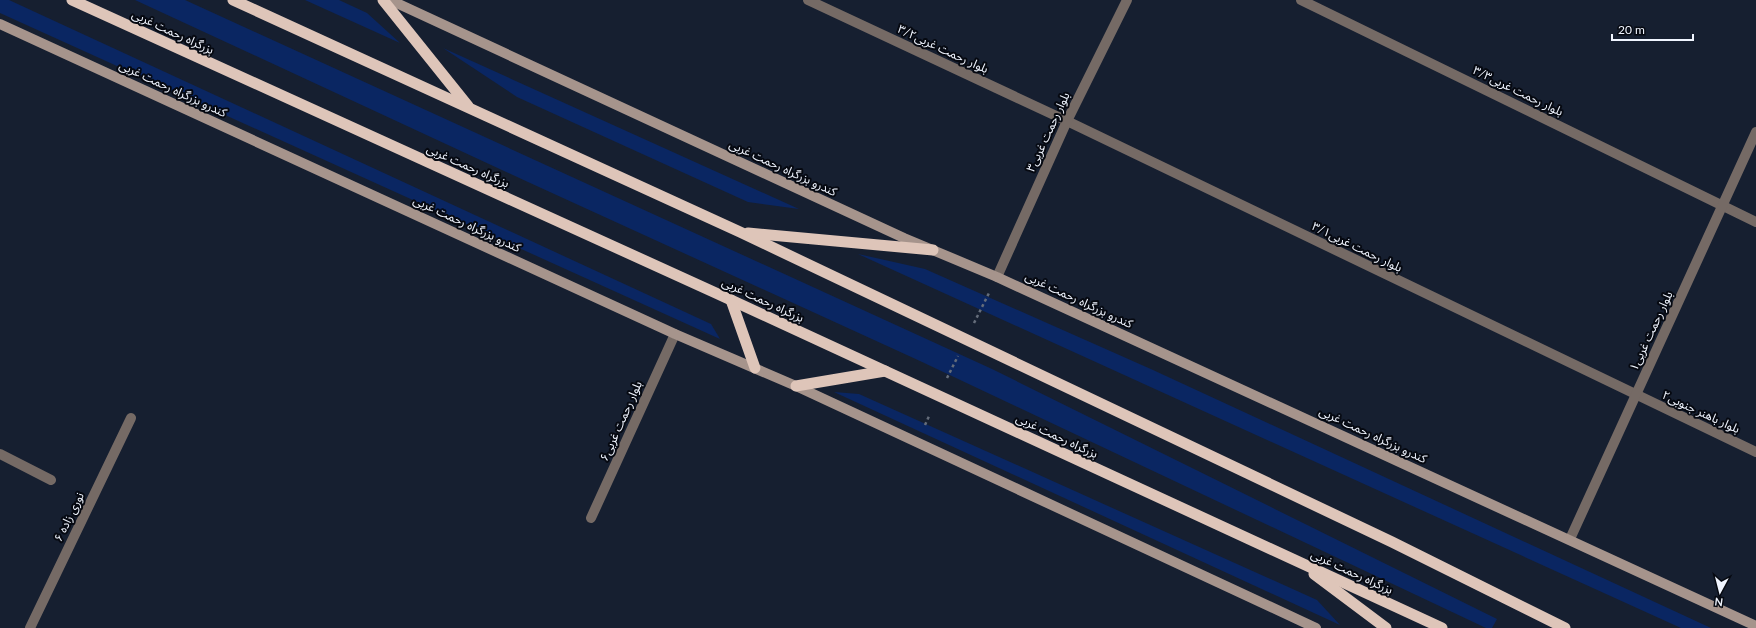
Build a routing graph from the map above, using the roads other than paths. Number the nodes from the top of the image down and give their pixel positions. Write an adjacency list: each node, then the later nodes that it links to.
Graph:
1 (72, 0): 17 (highway, بزرگراه رحمت غربی)
2 (233, 0): 9 (highway)
3 (383, 0): 9 (highway)
4 (390, 0): 15 (main road, کندرو بزرگراه رحمت غربی)
5 (808, 0): 10 (street, بلوار رحمت غربی۳/۲)
6 (1127, 0): 10 (street, بلوار رحمت غربی۳)
7 (1301, 0): 12 (street, بلوار رحمت غربی۳/۳)
8 (0, 24): 18 (main road, کندرو بزرگراه رحمت غربی)
9 (470, 108): 14 (highway)
10 (1066, 122): 16 (street, بلوار رحمت غربی۳); 22 (street, بلوار رحمت غربی۳/۱)
11 (1756, 132): 12 (street, بلوار رحمت غربی۱)
12 (1722, 206): 13 (street, بلوار رحمت غربی۳/۳); 22 (street, بلوار رحمت غربی۱)
13 (1756, 222)
14 (740, 232): 15 (highway); 35 (highway)
15 (933, 250): 16 (main road, کندرو بزرگراه رحمت غربی)
16 (997, 277): 28 (main road, کندرو بزرگراه رحمت غربی)
17 (731, 300): 19 (highway); 20 (highway, بزرگراه رحمت غربی)
18 (675, 334): 19 (main road, کندرو بزرگراه رحمت غربی); 27 (street, بلوار رحمت غربی۶)
19 (755, 368): 21 (main road, کندرو بزرگراه رحمت غربی)
20 (885, 371): 21 (highway); 29 (highway, بزرگراه رحمت غربی)
21 (796, 386): 32 (main road, کندرو بزرگراه رحمت غربی)
22 (1636, 396): 24 (street, بلوار باهنر جنوبی۲); 28 (street, بلوار رحمت غربی۱)
23 (131, 418): 31 (street, نوری زاده ۶)
24 (1756, 452)
25 (0, 454): 26 (street)
26 (51, 480)
27 (591, 518)
28 (1570, 539): 30 (main road, کندرو بزرگراه رحمت غربی)
29 (1296, 560): 33 (highway); 34 (highway, بزرگراه رحمت غربی)
30 (1756, 626)
31 (30, 628)
32 (1316, 628)
33 (1386, 628)
34 (1442, 628)
35 (1565, 628)

